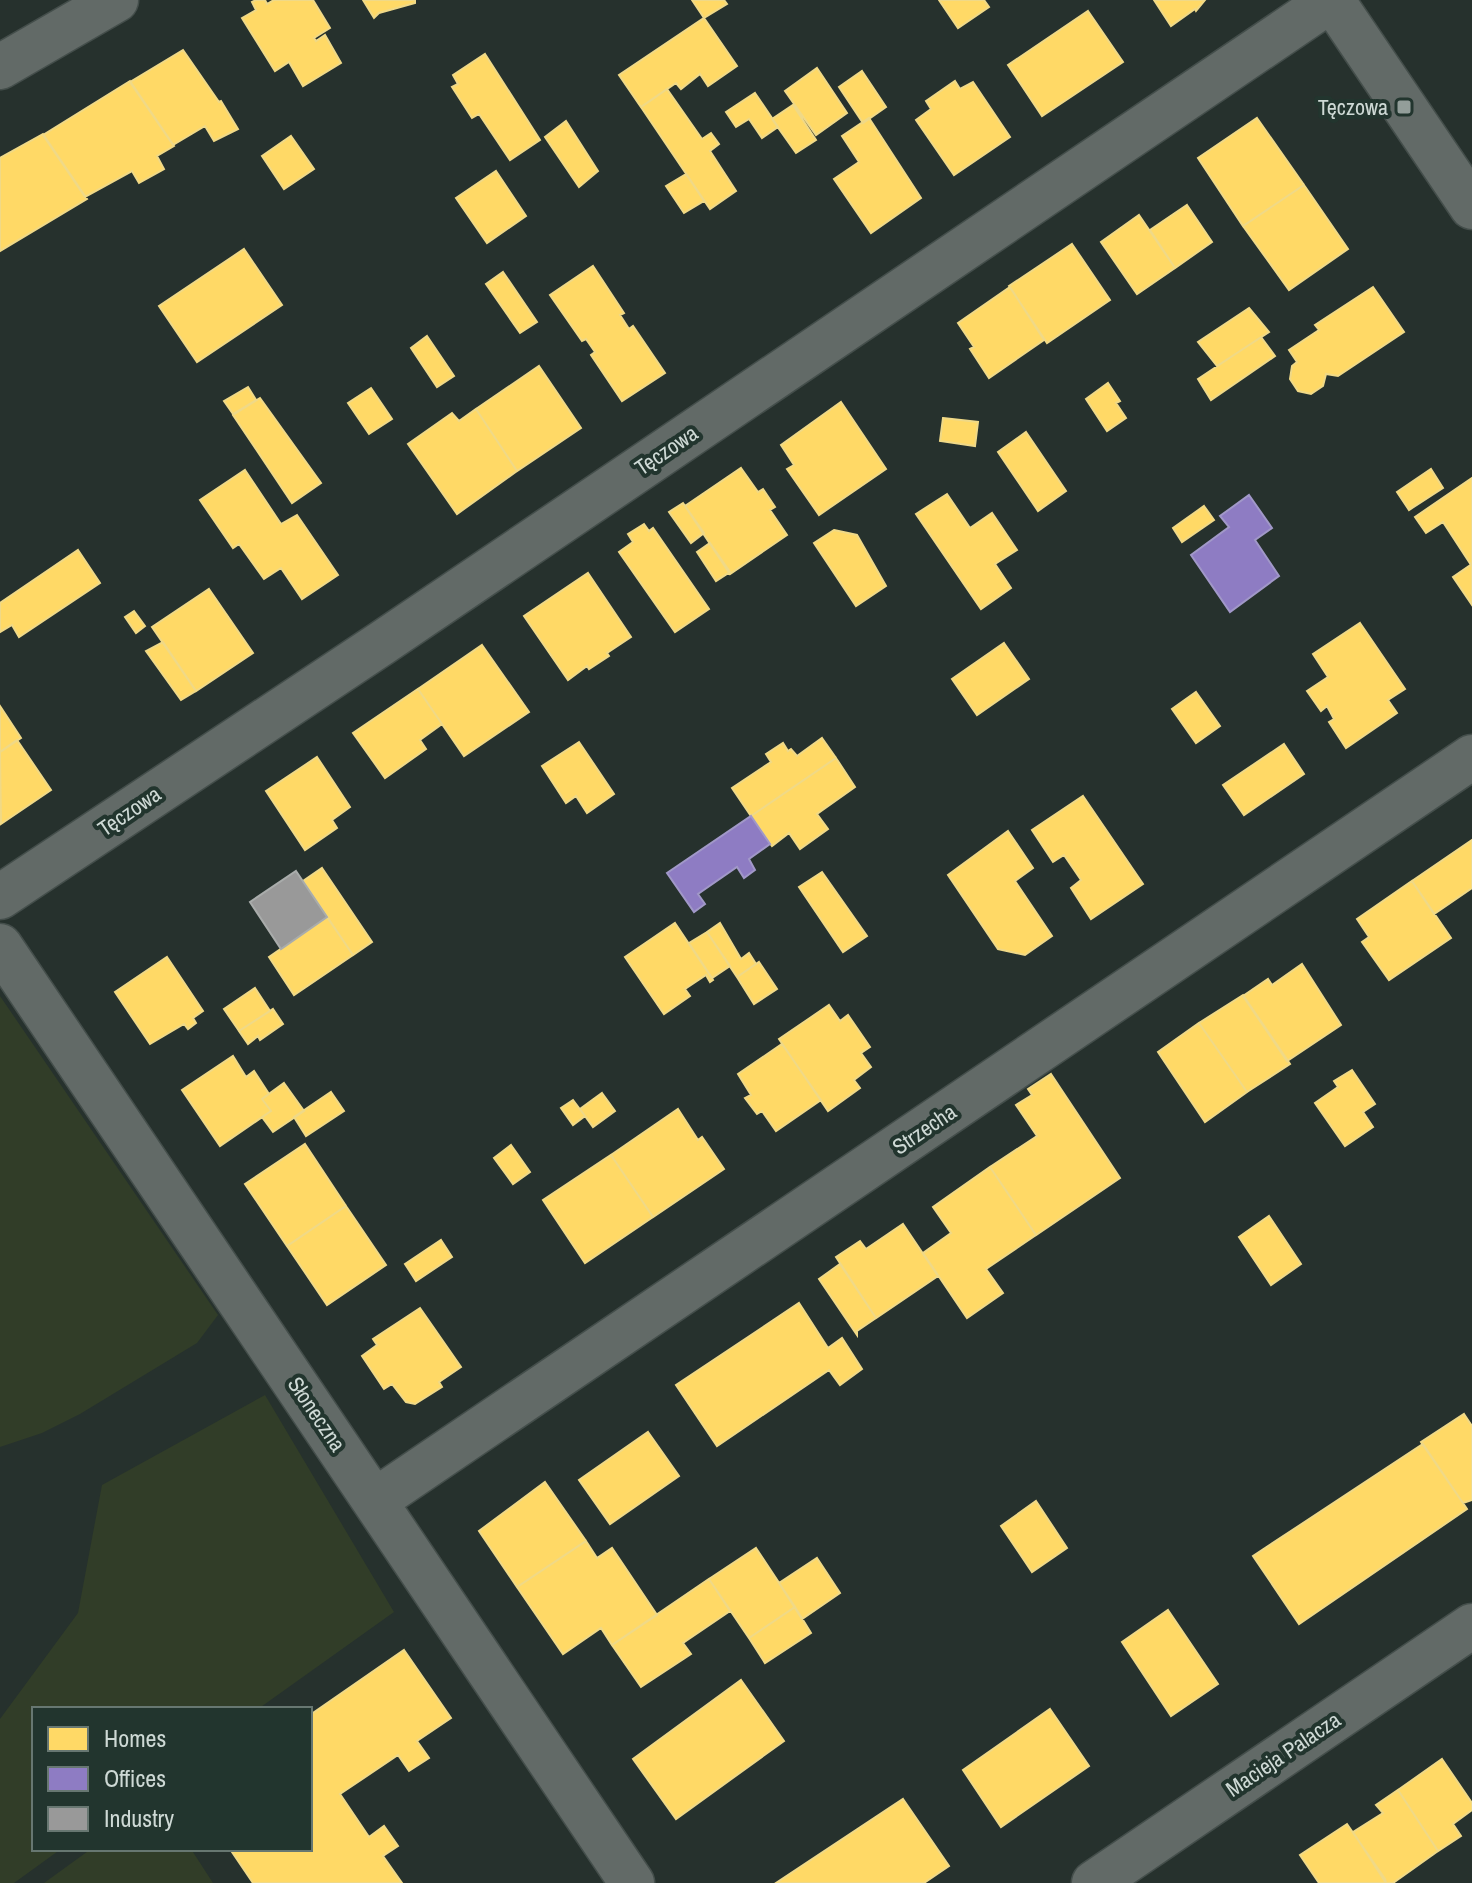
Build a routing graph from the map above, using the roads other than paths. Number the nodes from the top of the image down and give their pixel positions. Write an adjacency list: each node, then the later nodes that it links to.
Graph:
1 (116, 0): 3 (street)
2 (1331, 0): 4 (street); 6 (street, Tęczowa)
3 (0, 67)
4 (1472, 207)
5 (1472, 757): 8 (street, Strzecha)
6 (0, 897)
7 (0, 946): 8 (street, Słoneczna)
8 (376, 1500): 10 (street, Słoneczna)
9 (1472, 1626): 11 (street, Macieja Palacza)
10 (632, 1883)
11 (1094, 1883)

